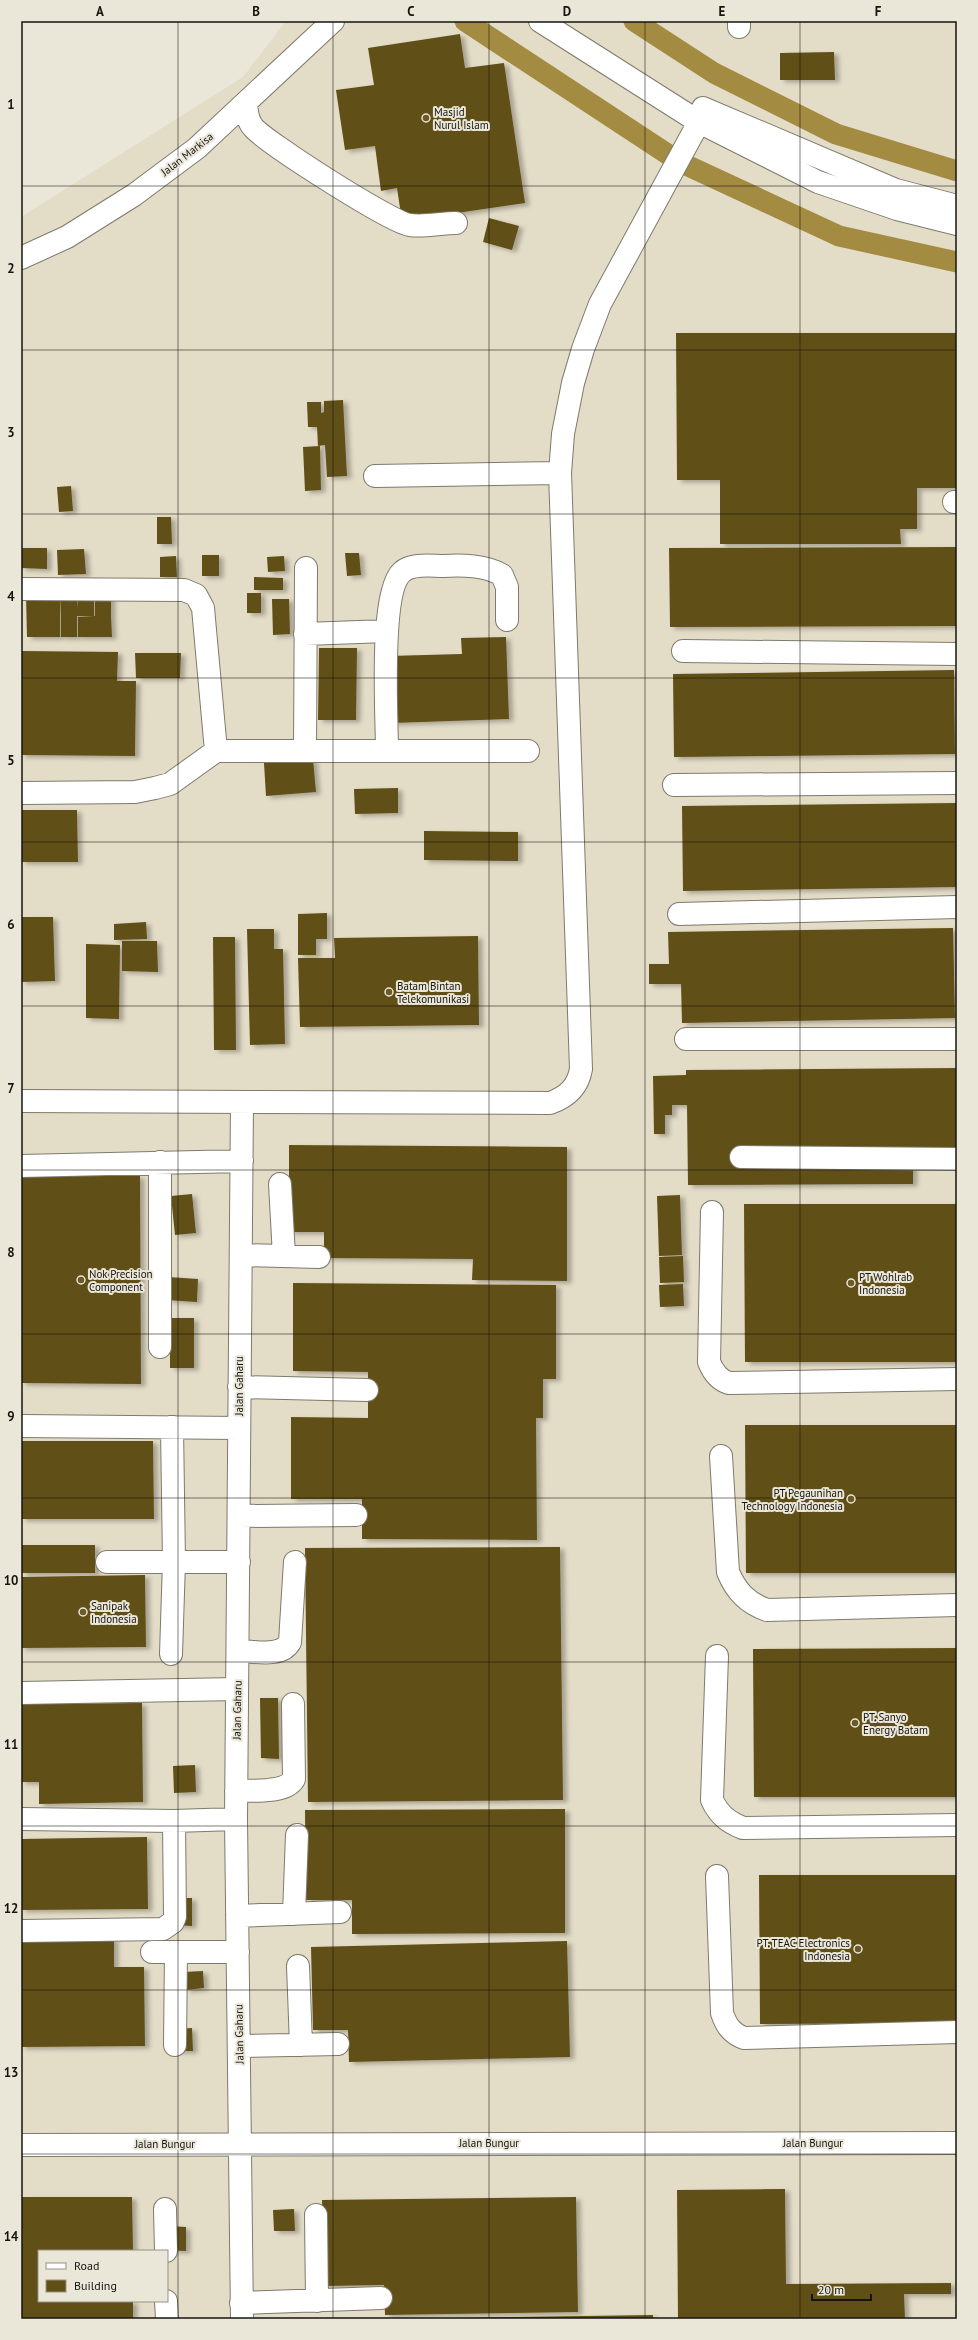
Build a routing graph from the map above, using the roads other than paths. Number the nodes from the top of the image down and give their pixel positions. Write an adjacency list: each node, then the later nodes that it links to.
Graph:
1 (332, 21): 4 (street, Jalan Markisa)
2 (540, 21): 5 (street)
3 (567, 21): 6 (street)
4 (246, 104): 7 (street); 9 (street, Jalan Markisa)
5 (699, 122): 8 (street); 10 (street)
6 (957, 206)
7 (456, 223)
8 (957, 224)
9 (21, 258)
10 (560, 473): 11 (street); 31 (street)
11 (375, 476)
12 (306, 568): 16 (street)
13 (21, 589): 19 (street)
14 (507, 620): 15 (street)
15 (386, 631): 16 (street); 21 (street)
16 (305, 634): 20 (street)
17 (683, 651): 18 (street)
18 (957, 654)
19 (216, 750): 20 (street); 25 (street)
20 (305, 751): 21 (street)
21 (387, 751): 22 (street)
22 (528, 751)
23 (957, 783): 24 (street)
24 (674, 785)
25 (21, 793)
26 (957, 907): 27 (street)
27 (679, 914)
28 (686, 1039): 29 (street)
29 (957, 1039)
30 (21, 1100): 31 (street)
31 (242, 1102): 34 (street, Jalan Gaharu)
32 (741, 1157): 33 (street)
33 (957, 1159)
34 (242, 1161): 35 (street); 39 (street, Jalan Gaharu)
35 (160, 1162): 36 (street); 42 (street)
36 (21, 1166)
37 (280, 1184): 40 (street)
38 (712, 1212): 43 (street)
39 (241, 1255): 40 (street); 44 (street, Jalan Gaharu)
40 (284, 1256): 41 (street)
41 (319, 1257)
42 (160, 1347)
43 (957, 1379)
44 (239, 1387): 45 (street); 48 (street, Jalan Gaharu)
45 (366, 1390)
46 (21, 1426): 47 (street)
47 (172, 1427): 48 (street); 53 (street)
48 (239, 1428): 51 (street, Jalan Gaharu)
49 (721, 1456): 56 (street)
50 (356, 1515): 51 (street)
51 (240, 1516): 54 (street, Jalan Gaharu)
52 (108, 1562): 53 (street)
53 (174, 1562): 54 (street); 58 (street)
54 (239, 1562): 57 (street, Jalan Gaharu)
55 (295, 1562): 57 (street)
56 (957, 1605)
57 (238, 1651): 60 (street, Jalan Gaharu)
58 (171, 1654)
59 (717, 1656): 67 (street)
60 (237, 1689): 61 (street); 63 (street, Jalan Gaharu)
61 (21, 1693)
62 (293, 1704): 63 (street)
63 (236, 1791): 65 (street, Jalan Gaharu)
64 (21, 1819): 66 (street)
65 (236, 1819): 66 (street); 72 (street, Jalan Gaharu)
66 (174, 1821): 73 (street)
67 (957, 1825)
68 (297, 1835): 71 (street)
69 (717, 1876): 78 (street)
70 (340, 1912): 71 (street)
71 (294, 1914): 72 (street)
72 (237, 1916): 76 (street, Jalan Gaharu)
73 (21, 1930)
74 (152, 1952): 75 (street)
75 (176, 1952): 76 (street); 80 (street)
76 (238, 1952): 82 (street, Jalan Gaharu)
77 (298, 1966): 81 (street)
78 (957, 2032)
79 (338, 2044): 81 (street)
80 (175, 2045)
81 (301, 2045): 82 (street)
82 (239, 2046): 84 (street, Jalan Gaharu)
83 (957, 2142): 84 (street, Jalan Bungur)
84 (240, 2144): 85 (street, Jalan Bungur); 92 (street, Jalan Gaharu)
85 (21, 2145)
86 (165, 2209): 88 (street)
87 (316, 2215): 90 (street)
88 (166, 2250)
89 (380, 2298): 90 (street)
90 (317, 2301): 92 (street)
91 (166, 2302): 93 (street)
92 (242, 2311)
93 (167, 2319)

